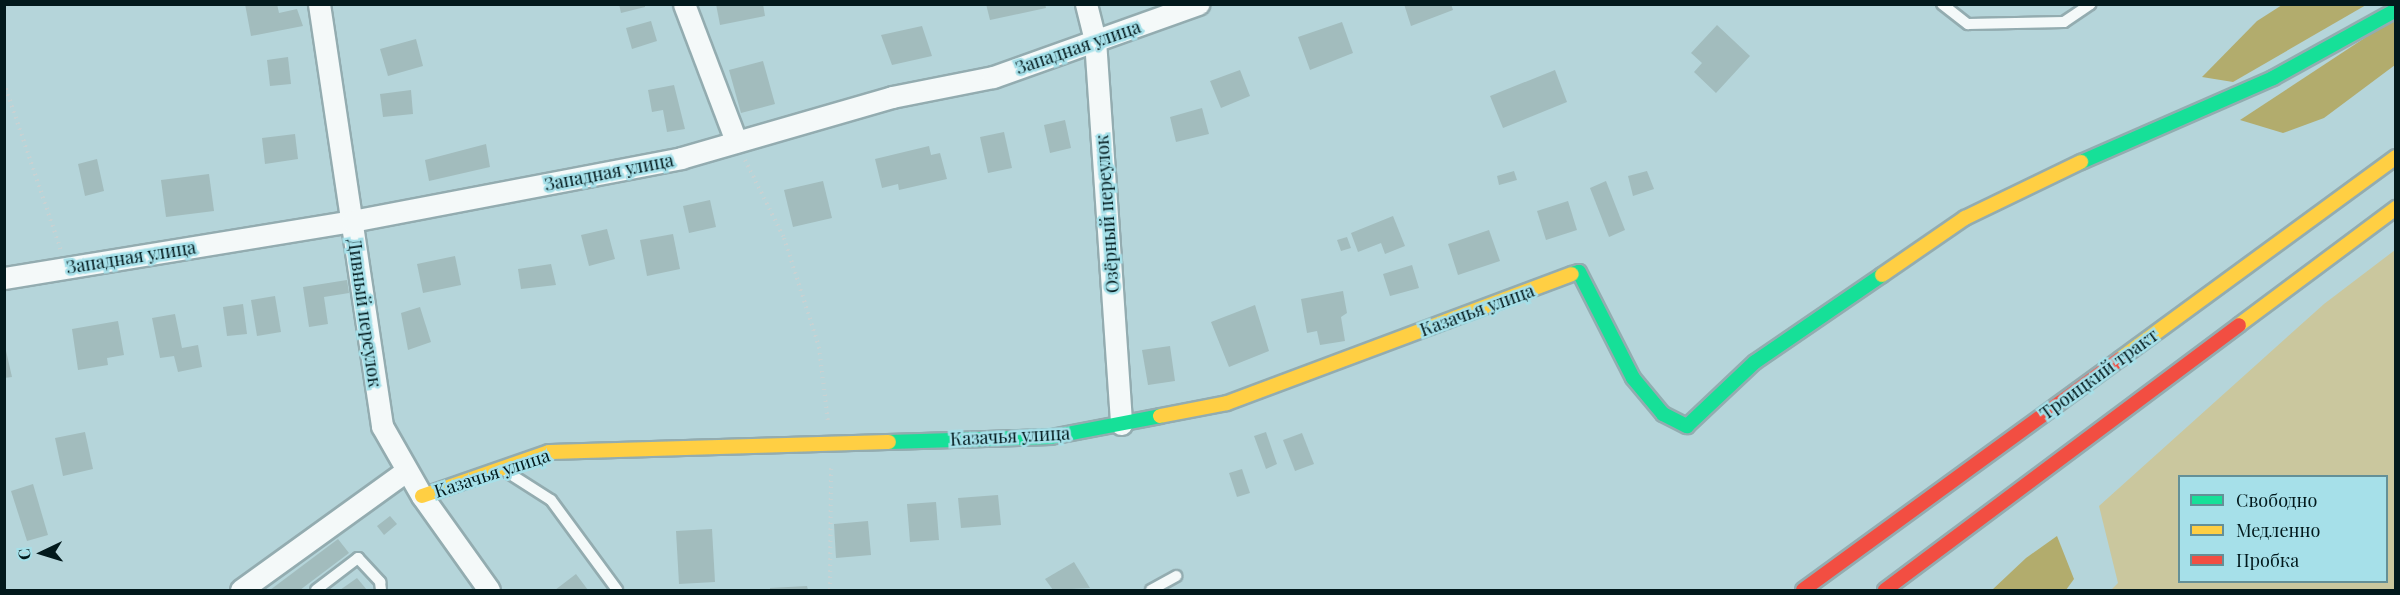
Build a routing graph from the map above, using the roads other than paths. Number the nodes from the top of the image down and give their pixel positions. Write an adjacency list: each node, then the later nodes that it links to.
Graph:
1 (319, 4): 12 (street, Дивный переулок)
2 (684, 4): 9 (street)
3 (1086, 4): 8 (street, Озёрный переулок)
4 (1198, 4): 8 (street, Западная улица)
5 (1942, 4): 6 (lane)
6 (2091, 4)
7 (2396, 10): 14 (street, Казачья улица)
8 (1095, 40): 9 (street, Западная улица); 14 (street, Озёрный переулок)
9 (735, 141): 12 (street, Западная улица)
10 (2396, 157): 25 (street, Троицкий тракт)
11 (2396, 208): 26 (street)
12 (351, 221): 13 (street, Западная улица); 16 (street, Дивный переулок)
13 (4, 278)
14 (1121, 424): 15 (street, Казачья улица)
15 (500, 467): 17 (street, Казачья улица); 23 (lane)
16 (406, 471): 17 (street, Дивный переулок); 19 (street)
17 (422, 496): 22 (street, Дивный переулок)
18 (1176, 576): 24 (lane)
19 (241, 591)
20 (316, 591): 21 (lane)
21 (381, 591)
22 (489, 591)
23 (618, 591)
24 (1151, 591)
25 (1803, 591)
26 (1885, 591)

